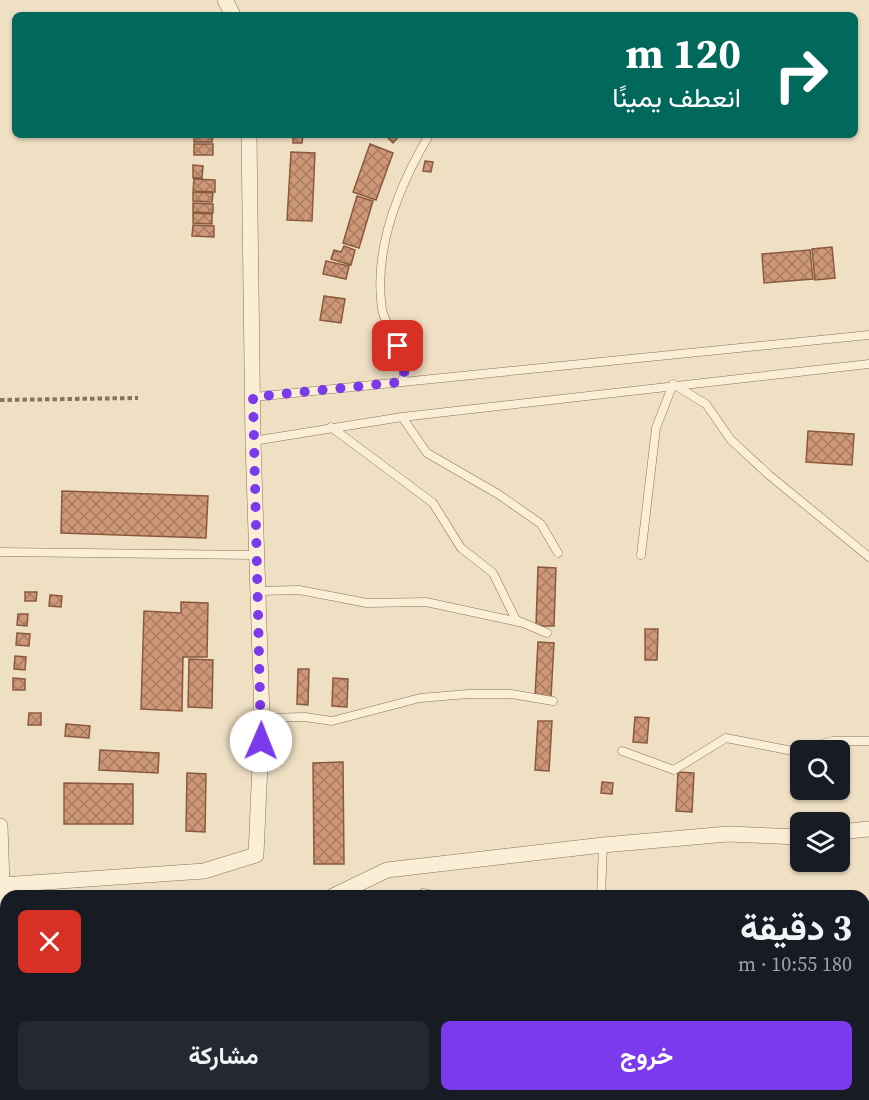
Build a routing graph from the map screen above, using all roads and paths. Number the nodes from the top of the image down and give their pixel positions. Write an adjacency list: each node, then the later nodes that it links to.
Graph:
1 (249, 138): 7 (street)
2 (428, 138): 5 (lane)
3 (869, 335): 5 (lane)
4 (869, 364): 6 (lane)
5 (402, 382): 7 (lane)
6 (673, 384): 10 (lane); 16 (lane); 17 (lane)
7 (253, 397): 12 (street)
8 (138, 398): 9 (path)
9 (0, 400)
10 (402, 417): 11 (lane); 14 (lane)
11 (331, 427): 12 (lane); 19 (lane)
12 (253, 441): 15 (street)
13 (0, 552): 15 (lane)
14 (558, 553)
15 (257, 555): 18 (street)
16 (640, 555)
17 (869, 557)
18 (258, 591): 19 (lane); 22 (street)
19 (526, 624): 20 (lane)
20 (547, 633)
21 (553, 701): 22 (lane)
22 (262, 718): 30 (street)
23 (869, 741): 24 (lane)
24 (622, 751)
25 (0, 826): 30 (street)
26 (869, 829): 27 (street)
27 (850, 831)
28 (790, 837): 29 (street)
29 (603, 845): 31 (street); 32 (lane)
30 (1, 885)
31 (345, 890)
32 (601, 890)

